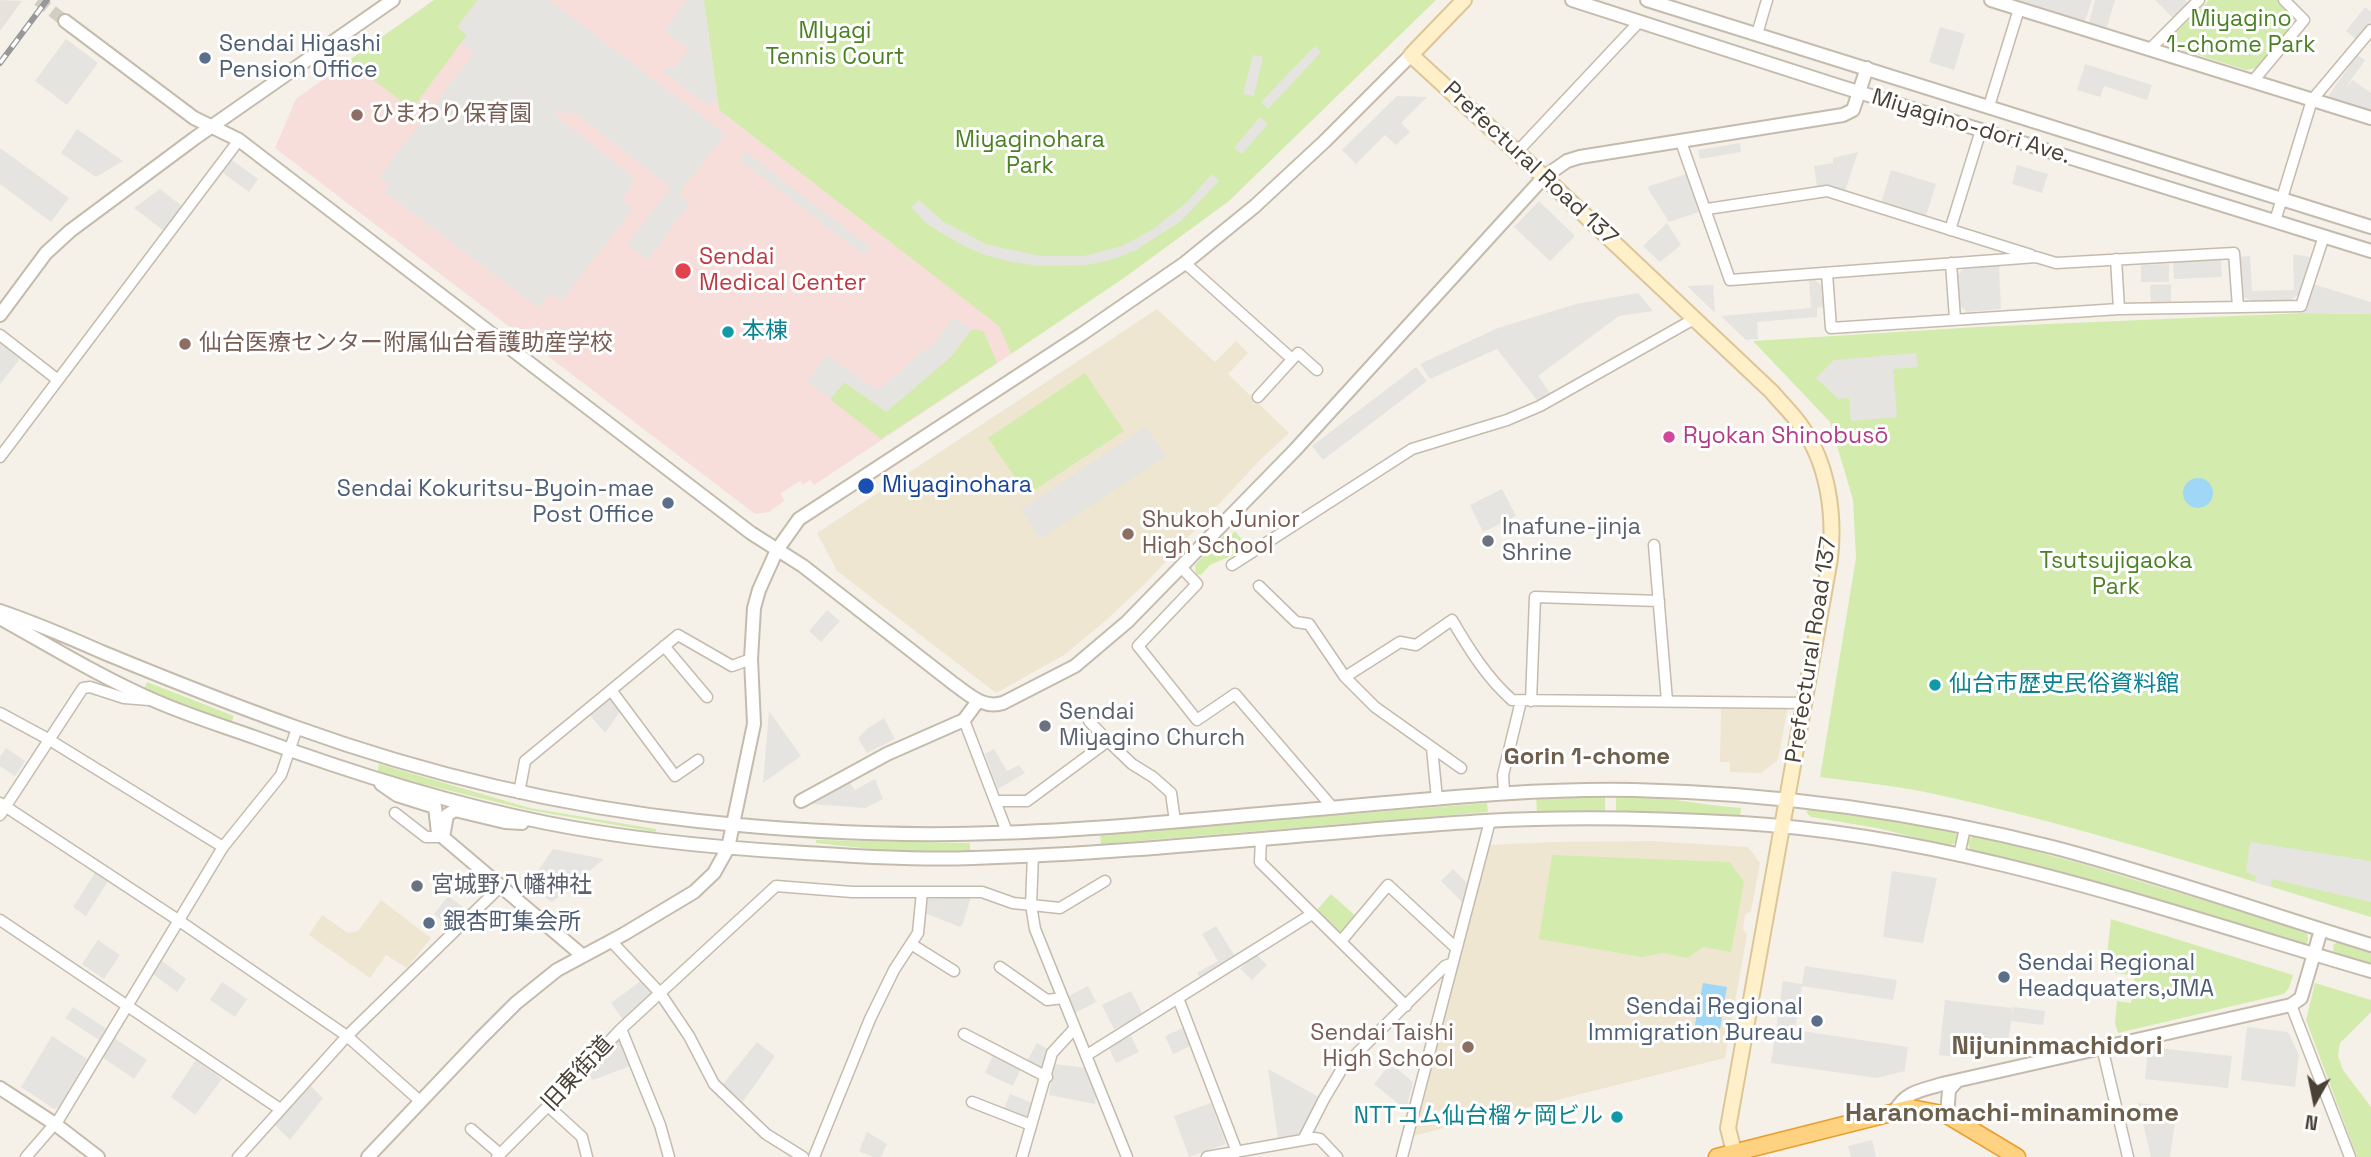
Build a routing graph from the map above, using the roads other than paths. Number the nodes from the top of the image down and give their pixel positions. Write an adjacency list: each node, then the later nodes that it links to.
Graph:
1 (393, 0): 22 (street)
2 (1464, 0): 15 (main road)
3 (1572, 0): 11 (street, Miyagino-dori Ave.)
4 (1647, 0): 13 (street, Miyagino-dori Ave.)
5 (1767, 0): 13 (street)
6 (1991, 0): 9 (street)
7 (2200, 0): 14 (street)
8 (2284, 0): 17 (street)
9 (2019, 9): 14 (street); 20 (street)
10 (65, 21): 22 (street)
11 (1639, 22): 18 (street, Miyagino-dori Ave.); 26 (street)
12 (2371, 30): 19 (street)
13 (1757, 34): 16 (street, Miyagino-dori Ave.)
14 (2150, 49): 17 (street)
15 (1411, 55): 26 (main road, Prefectural Road 137); 37 (street)
16 (1867, 68): 18 (street); 20 (street, Miyagino-dori Ave.)
17 (2253, 81): 19 (street)
18 (1859, 92): 23 (street, Miyagino-dori Ave.); 25 (street)
19 (2312, 100): 21 (street); 28 (street)
20 (1989, 106): 28 (street, Miyagino-dori Ave.)
21 (2371, 118)
22 (212, 126): 24 (street); 42 (street)
23 (1981, 130): 30 (street, Miyagino-dori Ave.); 32 (street)
24 (239, 140): 48 (street); 52 (street)
25 (1681, 142): 27 (street); 29 (street)
26 (1517, 152): 27 (main road, Prefectural Road 137)
27 (1544, 177): 43 (main road, Prefectural Road 137); 54 (street)
28 (2282, 199): 30 (street); 31 (street, Miyagino-dori Ave.)
29 (1707, 209): 32 (street); 39 (street)
30 (2275, 221): 33 (street, Miyagino-dori Ave.)
31 (2371, 227)
32 (1950, 230): 35 (street)
33 (2324, 236): 34 (street, Miyagino-dori Ave.); 40 (street)
34 (2371, 251)
35 (2036, 257): 36 (street); 38 (street)
36 (2116, 259): 40 (street); 41 (street)
37 (1185, 263): 46 (street); 52 (street)
38 (1951, 263): 39 (street); 44 (street)
39 (1827, 273): 44 (street)
40 (2238, 307): 41 (street)
41 (2119, 309): 44 (street)
42 (0, 315)
43 (1695, 319): 53 (street); 68 (main road, Prefectural Road 137)
44 (1955, 319)
45 (0, 335): 48 (street)
46 (1292, 359): 47 (street); 49 (street)
47 (1317, 370)
48 (58, 380): 50 (street)
49 (1258, 397)
50 (0, 457)
51 (1654, 544): 56 (street)
52 (777, 550): 60 (street); 65 (street)
53 (1232, 565)
54 (1181, 567): 65 (street); 87 (street)
55 (1259, 586): 61 (street)
56 (1659, 601): 66 (street); 67 (street)
57 (0, 611): 72 (street)
58 (0, 618): 64 (street)
59 (664, 646): 60 (street); 62 (street); 63 (street)
60 (751, 659): 92 (street)
61 (1345, 677): 66 (street); 75 (street)
62 (611, 690): 77 (street); 81 (street)
63 (707, 697)
64 (153, 700): 73 (street); 76 (street)
65 (978, 701): 70 (street)
66 (1526, 701): 67 (street); 80 (street)
67 (1667, 701): 68 (street)
68 (1804, 703): 83 (main road, Prefectural Road 137)
69 (0, 713): 73 (street)
70 (964, 720): 84 (street); 85 (street)
71 (1089, 721): 74 (street)
72 (298, 728): 76 (street); 81 (street)
73 (48, 739): 86 (street); 98 (street)
74 (1108, 741): 85 (street); 89 (street)
75 (1432, 748): 78 (street); 82 (street)
76 (290, 751): 79 (street); 98 (street)
77 (698, 760)
78 (1461, 768)
79 (372, 778): 91 (street); 96 (street)
80 (1504, 792): 82 (street); 83 (street)
81 (519, 793): 92 (street)
82 (1437, 799): 87 (street)
83 (1787, 799): 93 (main road, Prefectural Road 137); 94 (street)
84 (801, 801)
85 (996, 801): 95 (street)
86 (2, 808): 108 (street)
87 (1333, 808): 89 (street)
88 (395, 813): 96 (street)
89 (1175, 821): 95 (street)
90 (1490, 821): 93 (street); 97 (street); 114 (street)
91 (549, 823): 96 (street); 99 (street)
92 (732, 824): 95 (street); 99 (street)
93 (1782, 827): 101 (street); 147 (main road, Prefectural Road 137)
94 (1965, 828): 101 (street); 109 (street)
95 (1007, 832)
96 (443, 837): 103 (street)
97 (1261, 839): 100 (street); 106 (street)
98 (223, 847): 108 (street)
99 (728, 848): 100 (street); 111 (street)
100 (1033, 855): 105 (street)
101 (1959, 855): 115 (street)
102 (1105, 881): 105 (street, 旧東街道)
103 (500, 887): 116 (street); 130 (street)
104 (922, 892): 105 (street, 旧東街道); 112 (street); 121 (street, 旧東街道)
105 (1031, 905): 122 (street)
106 (1312, 914): 110 (street); 123 (street)
107 (0, 920): 126 (street)
108 (178, 920): 126 (street); 130 (street)
109 (2321, 930): 113 (street); 115 (street)
110 (1342, 940): 114 (street); 125 (street)
111 (611, 941): 116 (street); 121 (street)
112 (911, 944): 119 (street); 156 (street)
113 (2371, 945)
114 (1456, 948): 117 (street)
115 (2313, 954): 120 (street); 124 (street)
116 (583, 956): 136 (street)
117 (1453, 963): 125 (street); 161 (street)
118 (1000, 967): 122 (street)
119 (954, 971)
120 (2371, 971)
121 (660, 993): 128 (street, 旧東街道); 155 (street)
122 (1063, 998): 127 (street)
123 (1178, 998): 132 (street); 146 (street)
124 (2291, 1005): 131 (street); 165 (street)
125 (1406, 1006): 145 (street)
126 (126, 1007): 139 (street); 142 (street)
127 (1075, 1028): 132 (street); 133 (street)
128 (621, 1029): 138 (street, 旧東街道); 154 (street)
129 (964, 1034): 133 (street)
130 (347, 1036): 136 (street); 139 (street)
131 (2102, 1047): 134 (street); 164 (street)
132 (1087, 1055): 158 (street)
133 (1046, 1077): 143 (street)
134 (1957, 1081): 140 (street); 141 (street)
135 (0, 1088): 142 (street)
136 (420, 1101): 152 (street)
137 (972, 1102): 143 (street)
138 (548, 1106): 148 (street, 旧東街道); 153 (street)
139 (280, 1109): 151 (street)
140 (1895, 1111): 141 (highway); 147 (highway)
141 (1947, 1115): 163 (highway)
142 (55, 1124): 149 (street); 150 (street)
143 (1031, 1125): 157 (street)
144 (471, 1129): 148 (street)
145 (1303, 1140): 146 (street); 160 (street)
146 (1237, 1152): 159 (street)
147 (1734, 1152): 162 (highway)
148 (499, 1155)
149 (26, 1157)
150 (98, 1157)
151 (238, 1157)
152 (368, 1157)
153 (587, 1157)
154 (669, 1157)
155 (803, 1157)
156 (814, 1157)
157 (1022, 1157)
158 (1127, 1157)
159 (1207, 1157)
160 (1337, 1157)
161 (1402, 1157)
162 (1717, 1157)
163 (2017, 1157)
164 (2129, 1157)
165 (2350, 1157)

